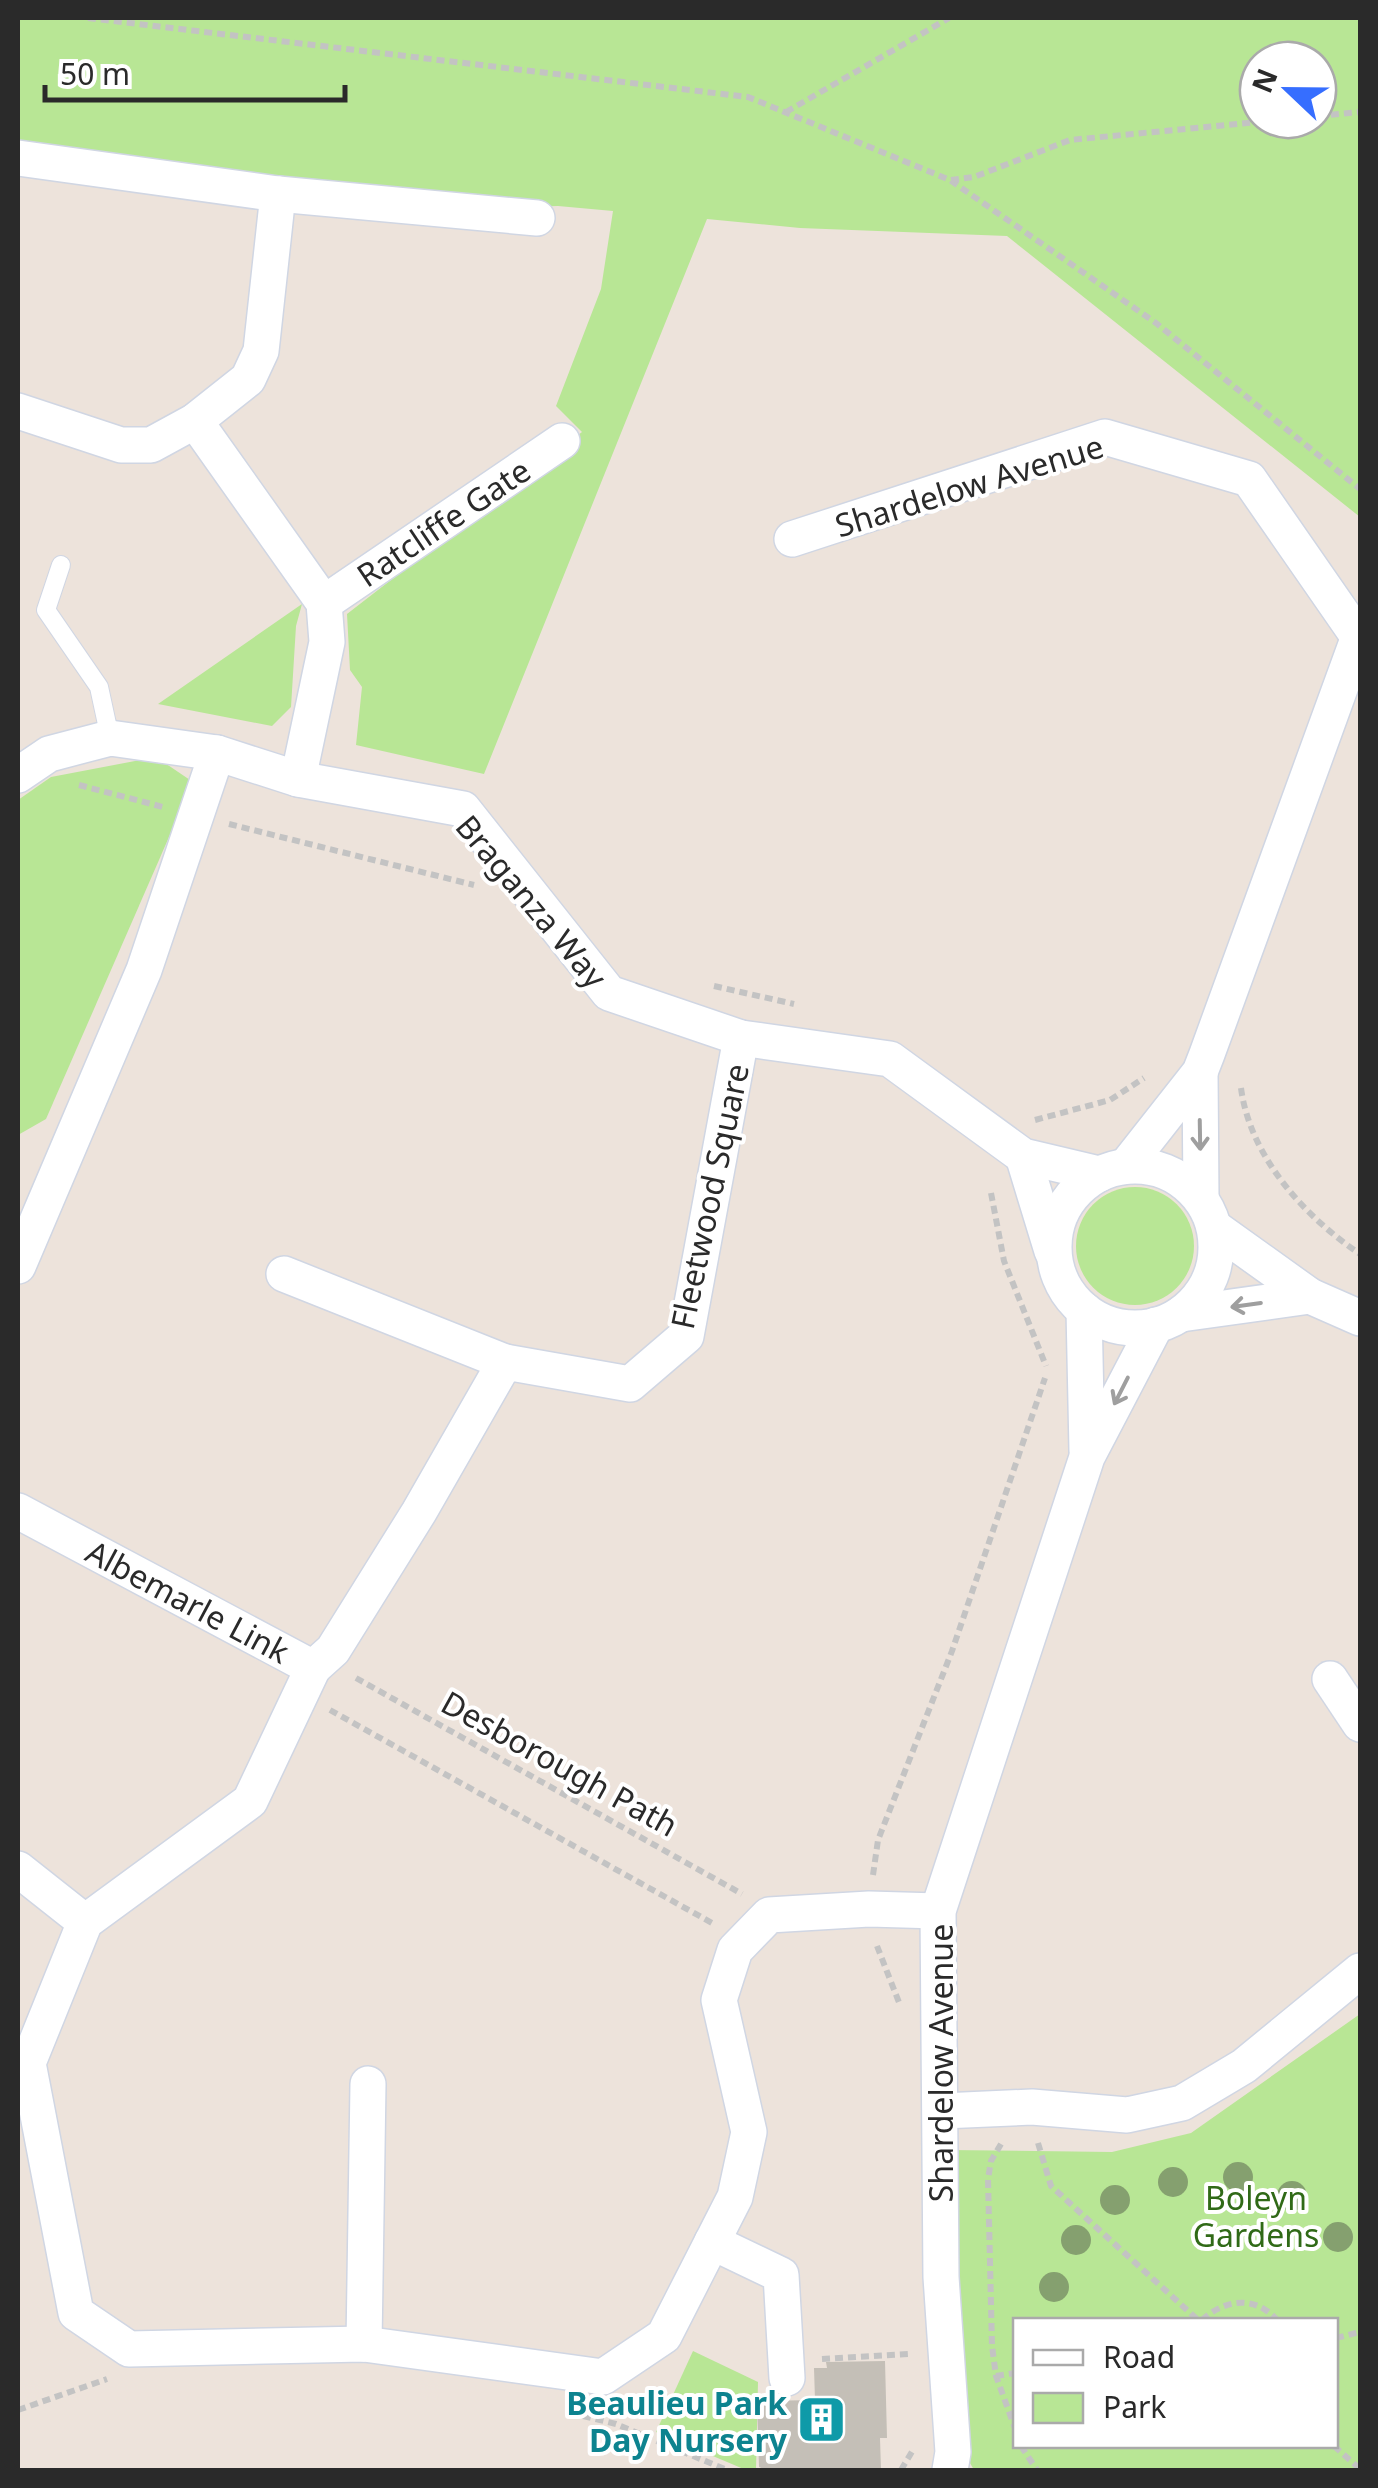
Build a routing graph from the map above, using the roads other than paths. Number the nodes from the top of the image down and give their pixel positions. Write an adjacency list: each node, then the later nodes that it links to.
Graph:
1 (18, 158): 2 (street)
2 (278, 194): 3 (street); 5 (street)
3 (536, 218)
4 (18, 411): 5 (street)
5 (195, 420): 9 (street, Ratcliffe Gate)
6 (562, 441): 9 (street, Ratcliffe Gate)
7 (792, 539): 10 (street, Shardelow Avenue)
8 (61, 566): 11 (lane)
9 (324, 603): 14 (street, Ratcliffe Gate)
10 (1359, 639): 16 (street, Shardelow Avenue)
11 (110, 738): 12 (street, Braganza Way); 13 (street, Braganza Way)
12 (217, 753): 14 (street, Braganza Way); 21 (street)
13 (21, 773)
14 (298, 779): 15 (street, Braganza Way)
15 (741, 1038): 17 (street, Braganza Way); 27 (street, Fleetwood Square)
16 (1200, 1072): 18 (street, Shardelow Avenue); 19 (street, Shardelow Avenue, one-way to 19)
17 (1023, 1156): 18 (street, Braganza Way); 20 (street)
18 (1112, 1170): 19 (street); 20 (street, Shardelow Avenue)
19 (1208, 1213): 23 (street); 26 (street, Shardelow Avenue)
20 (1056, 1262): 24 (street)
21 (18, 1266)
22 (284, 1274): 27 (street, Fleetwood Square)
23 (1310, 1296): 25 (street); 26 (street, one-way to 26)
24 (1084, 1310): 26 (street); 28 (street, Shardelow Avenue)
25 (1360, 1318)
26 (1168, 1320): 28 (street, Shardelow Avenue, one-way to 28)
27 (504, 1362): 30 (street)
28 (1087, 1457): 34 (street, Shardelow Avenue)
29 (18, 1511): 30 (street, Albemarle Link)
30 (323, 1659): 35 (street, Albemarle Link)
31 (1330, 1679): 32 (street)
32 (1360, 1724)
33 (18, 1869): 35 (street)
34 (938, 1911): 38 (street, Shardelow Avenue); 39 (street)
35 (85, 1922): 40 (street)
36 (1360, 1971): 38 (street)
37 (368, 2084): 40 (street)
38 (942, 2111): 42 (street, Shardelow Avenue)
39 (712, 2242): 40 (street); 41 (street)
40 (364, 2344)
41 (786, 2370)
42 (954, 2464)

